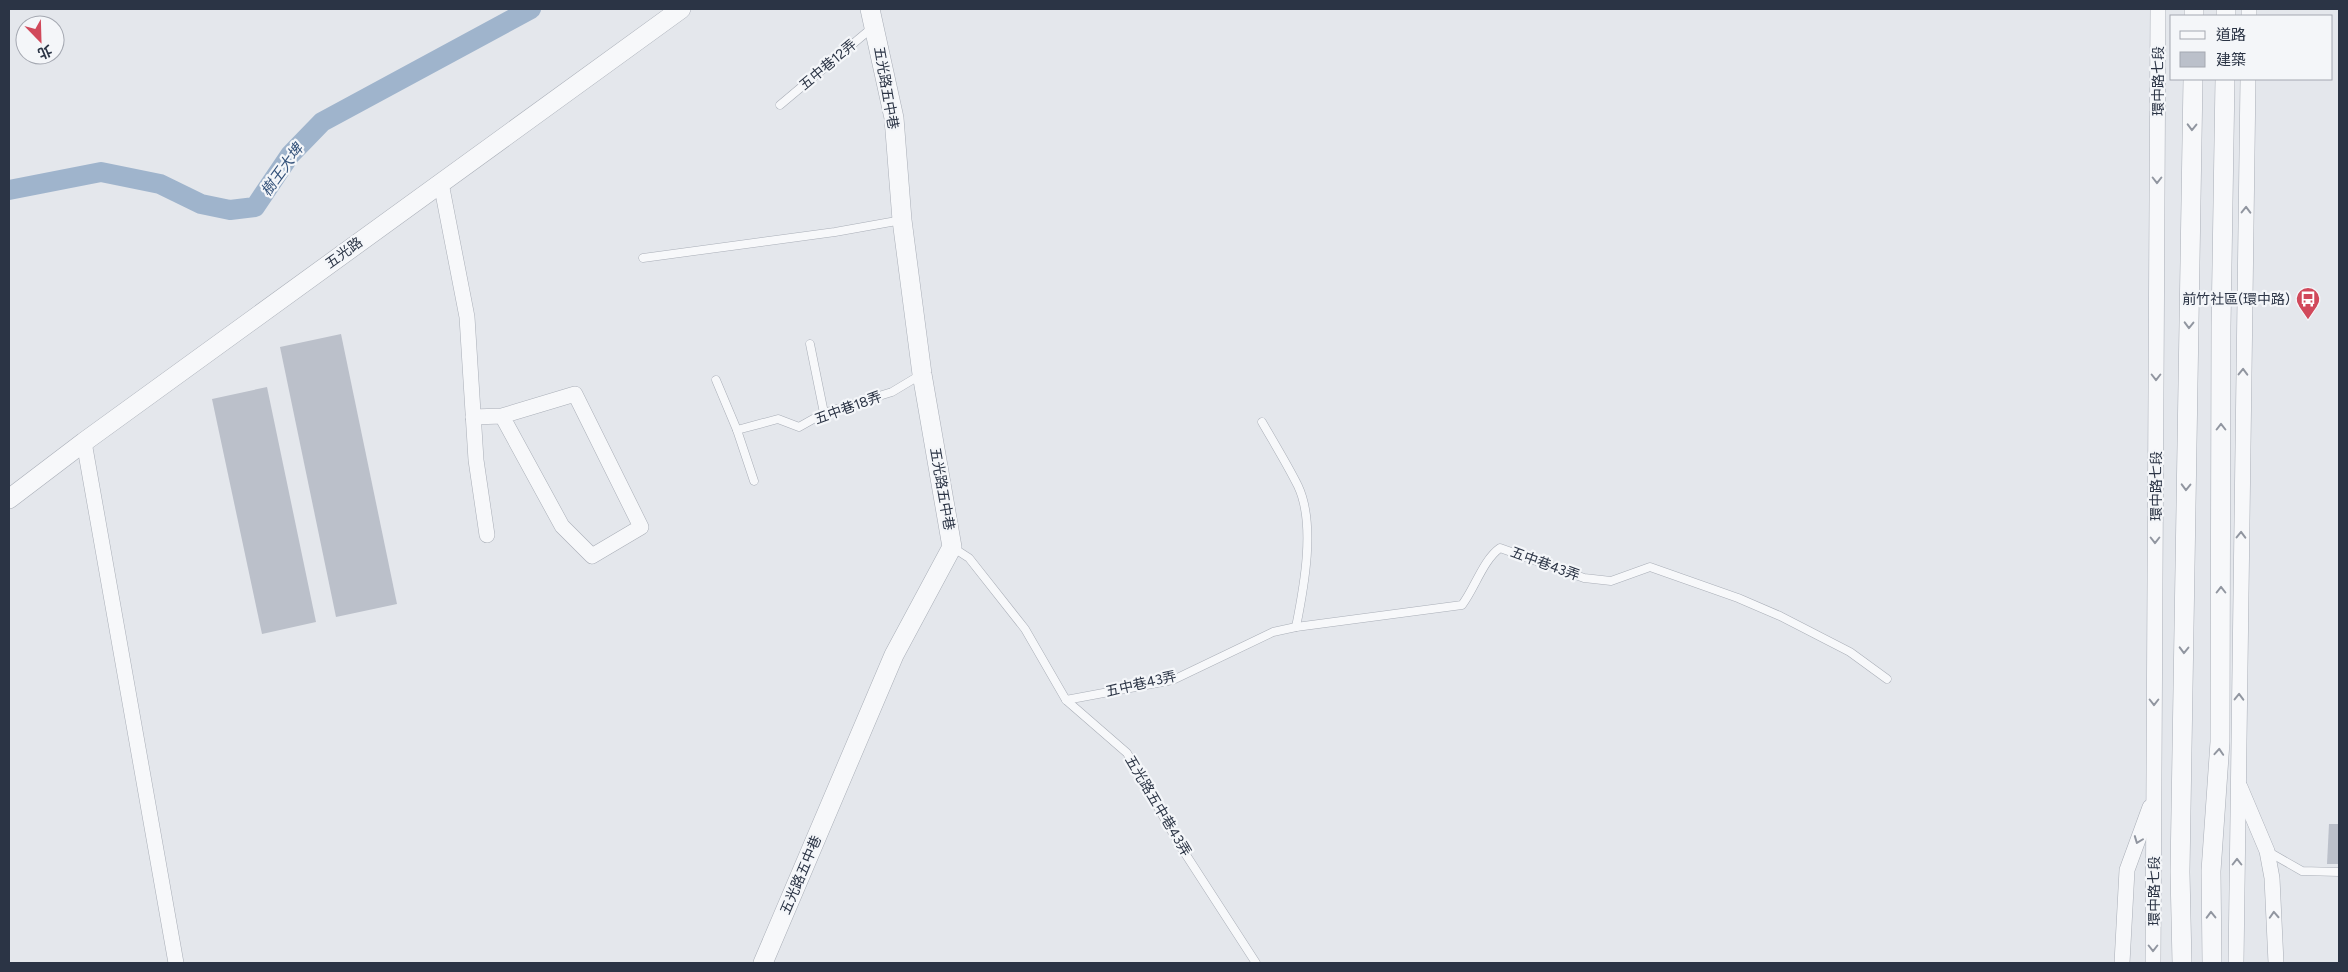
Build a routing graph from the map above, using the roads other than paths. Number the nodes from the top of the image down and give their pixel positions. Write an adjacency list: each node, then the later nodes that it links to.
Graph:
1 (681, 9): 8 (street, 五光路)
2 (2158, 9): 28 (street, 環中路七段, one-way to 28)
3 (872, 17): 7 (lane, 五中巷12弄); 9 (street, 五光路五中巷)
4 (2193, 80): 36 (street, 環中路七段, one-way to 36)
5 (2225, 80): 37 (street, one-way to 5)
6 (2248, 80): 27 (street, one-way to 6)
7 (780, 105)
8 (441, 183): 16 (street); 19 (street, 五光路)
9 (902, 220): 10 (lane); 12 (street, 五光路五中巷)
10 (643, 258)
11 (810, 344): 14 (lane)
12 (922, 374): 14 (lane, 五中巷18弄); 23 (street, 五光路五中巷)
13 (716, 380): 18 (lane)
14 (824, 413): 18 (lane, 五中巷18弄)
15 (502, 416): 15 (street); 16 (street)
16 (473, 417): 22 (street)
17 (1262, 422): 24 (lane)
18 (737, 430): 20 (lane)
19 (84, 442): 21 (street, 五光路); 31 (street)
20 (754, 481)
21 (9, 500)
22 (487, 535)
23 (952, 546): 26 (lane, 五光路五中巷43弄); 32 (street, 五光路五中巷)
24 (1296, 627): 25 (lane, 五中巷43弄); 26 (lane, 五中巷43弄)
25 (1887, 679)
26 (1066, 700): 33 (lane, 五光路五中巷43弄)
27 (2237, 781): 29 (street); 38 (street, one-way to 27)
28 (2154, 794): 34 (street, one-way to 34); 35 (street, 環中路七段, one-way to 35)
29 (2267, 850): 30 (lane); 39 (street, one-way to 29)
30 (2339, 872)
31 (176, 963)
32 (763, 963)
33 (1256, 963)
34 (2122, 963)
35 (2153, 963)
36 (2182, 963)
37 (2212, 963)
38 (2236, 963)
39 (2276, 963)

